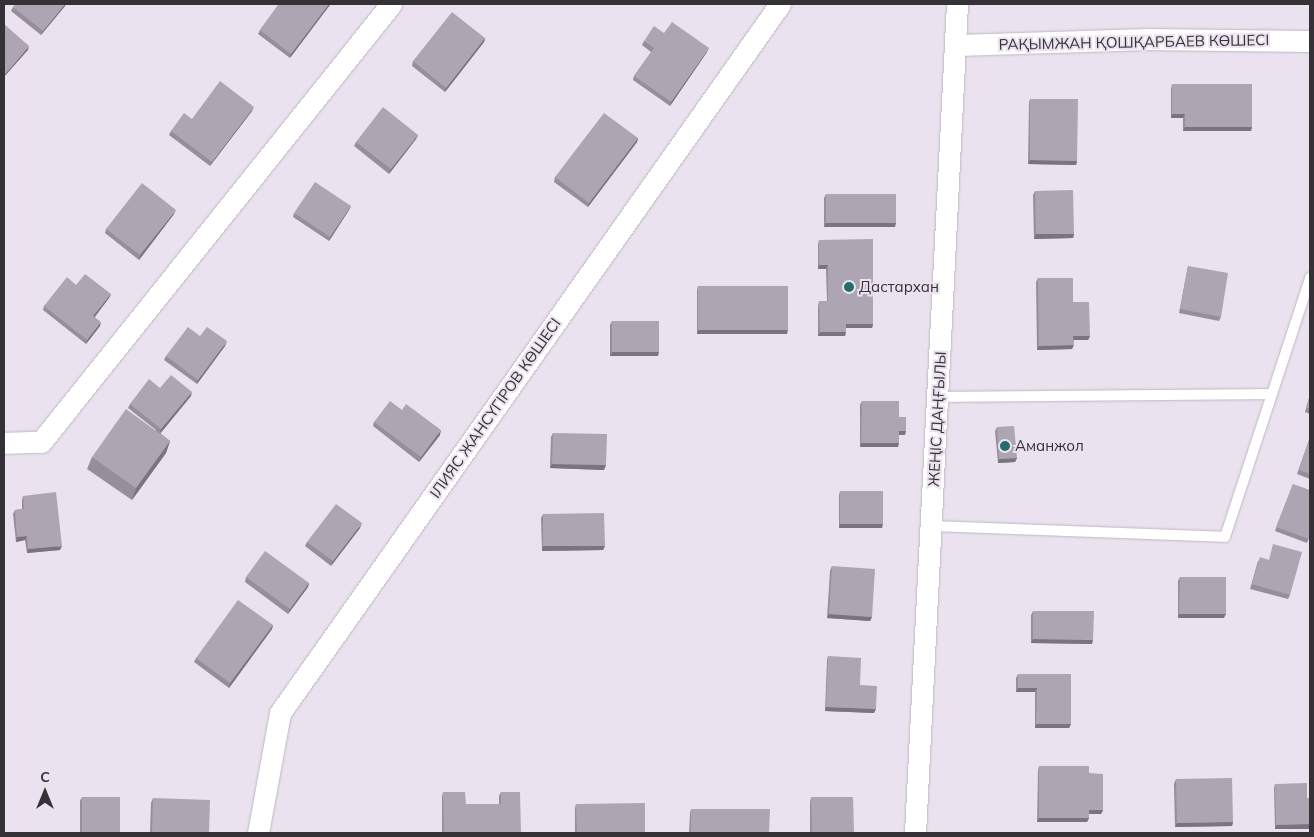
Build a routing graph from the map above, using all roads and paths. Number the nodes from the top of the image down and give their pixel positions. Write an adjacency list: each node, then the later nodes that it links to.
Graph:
1 (391, 4): 9 (street)
2 (780, 4): 11 (street, ІЛИЯС ЖАНСҮГІРОВ КӨШЕСІ)
3 (957, 4): 5 (street, ЖЕҢІС ДАҢҒЫЛЫ)
4 (1310, 41): 5 (street, РАҚЫМЖАН ҚОШҚАРБАЕВ КӨШЕСІ)
5 (957, 45): 8 (street, ЖЕҢІС ДАҢҒЫЛЫ)
6 (1310, 278): 7 (lane)
7 (1272, 394): 8 (lane); 10 (lane)
8 (938, 397): 10 (street, ЖЕҢІС ДАҢҒЫЛЫ)
9 (4, 443)
10 (932, 526): 12 (street, ЖЕҢІС ДАҢҒЫЛЫ)
11 (258, 833)
12 (915, 833)

